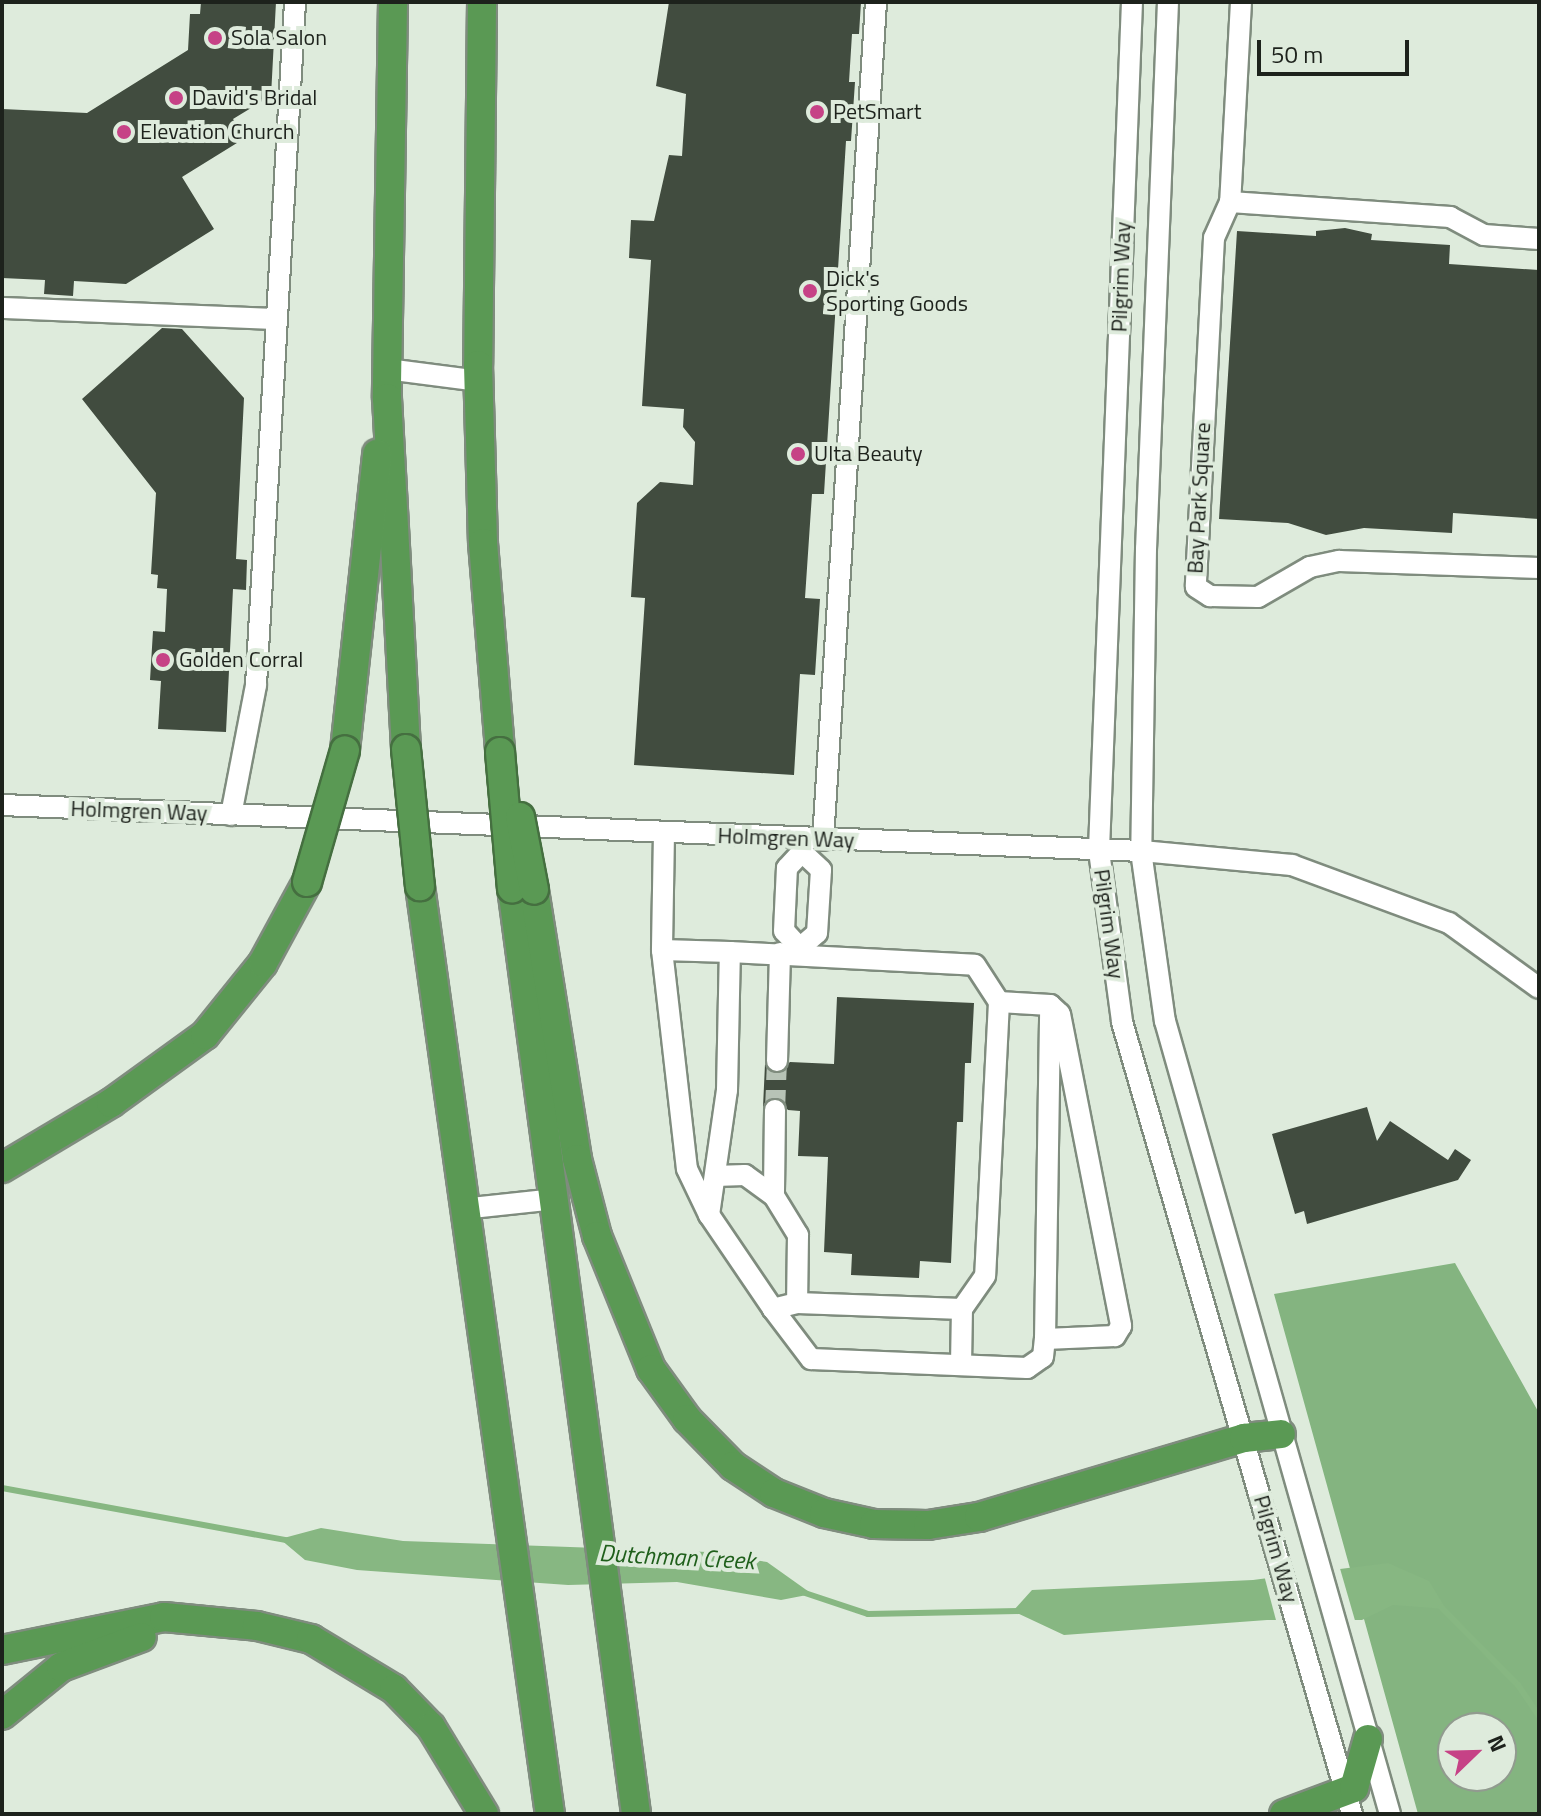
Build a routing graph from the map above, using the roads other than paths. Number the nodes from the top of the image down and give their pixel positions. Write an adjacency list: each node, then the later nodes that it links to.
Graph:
1 (295, 2): 11 (street)
2 (393, 2): 12 (highway)
3 (482, 2): 13 (highway)
4 (876, 2): 19 (street)
5 (1132, 2): 20 (street, Pilgrim Way)
6 (1168, 2): 21 (street, Pilgrim Way)
7 (1241, 2): 8 (street)
8 (1230, 202): 9 (street); 15 (street, Bay Park Square)
9 (1539, 239)
10 (2, 308): 11 (street)
11 (277, 319): 17 (street)
12 (387, 369): 13 (street); 14 (highway)
13 (479, 381): 22 (highway, bridge)
14 (387, 398): 31 (highway, bridge); 35 (highway, bridge)
15 (1539, 568)
16 (2, 805): 17 (street, Holmgren Way)
17 (231, 815): 18 (street, Holmgren Way)
18 (664, 833): 19 (street, Holmgren Way); 23 (street)
19 (809, 843): 20 (street, Holmgren Way)
20 (1099, 851): 21 (street, Holmgren Way); 43 (street, Pilgrim Way)
21 (1141, 851): 26 (street, Holmgren Way); 42 (street, Pilgrim Way)
22 (523, 889): 34 (highway); 43 (highway)
23 (662, 950): 24 (street); 36 (street)
24 (730, 952): 25 (street); 32 (street)
25 (780, 953): 27 (street); 29 (street)
26 (1539, 988)
27 (999, 1002): 28 (street); 39 (street)
28 (1050, 1005): 40 (street); 40 (street)
29 (777, 1061)
30 (775, 1110): 33 (street)
31 (2, 1168)
32 (715, 1176): 33 (street); 36 (street)
33 (774, 1196): 37 (street)
34 (555, 1199): 35 (street); 51 (highway)
35 (462, 1209): 50 (highway)
36 (709, 1215): 38 (street)
37 (797, 1303): 38 (street); 39 (street)
38 (773, 1309): 41 (street)
39 (962, 1309): 41 (street)
40 (1045, 1339): 41 (street)
41 (961, 1365)
42 (1281, 1434): 43 (highway); 47 (street, Pilgrim Way)
43 (1244, 1438): 48 (street, Pilgrim Way)
44 (200, 1621): 45 (highway); 46 (highway); 49 (highway)
45 (2, 1650)
46 (2, 1715)
47 (1368, 1739): 48 (highway); 53 (street, Pilgrim Way)
48 (1349, 1804): 52 (highway)
49 (484, 1814)
50 (550, 1814)
51 (636, 1814)
52 (1284, 1814)
53 (1390, 1814)

